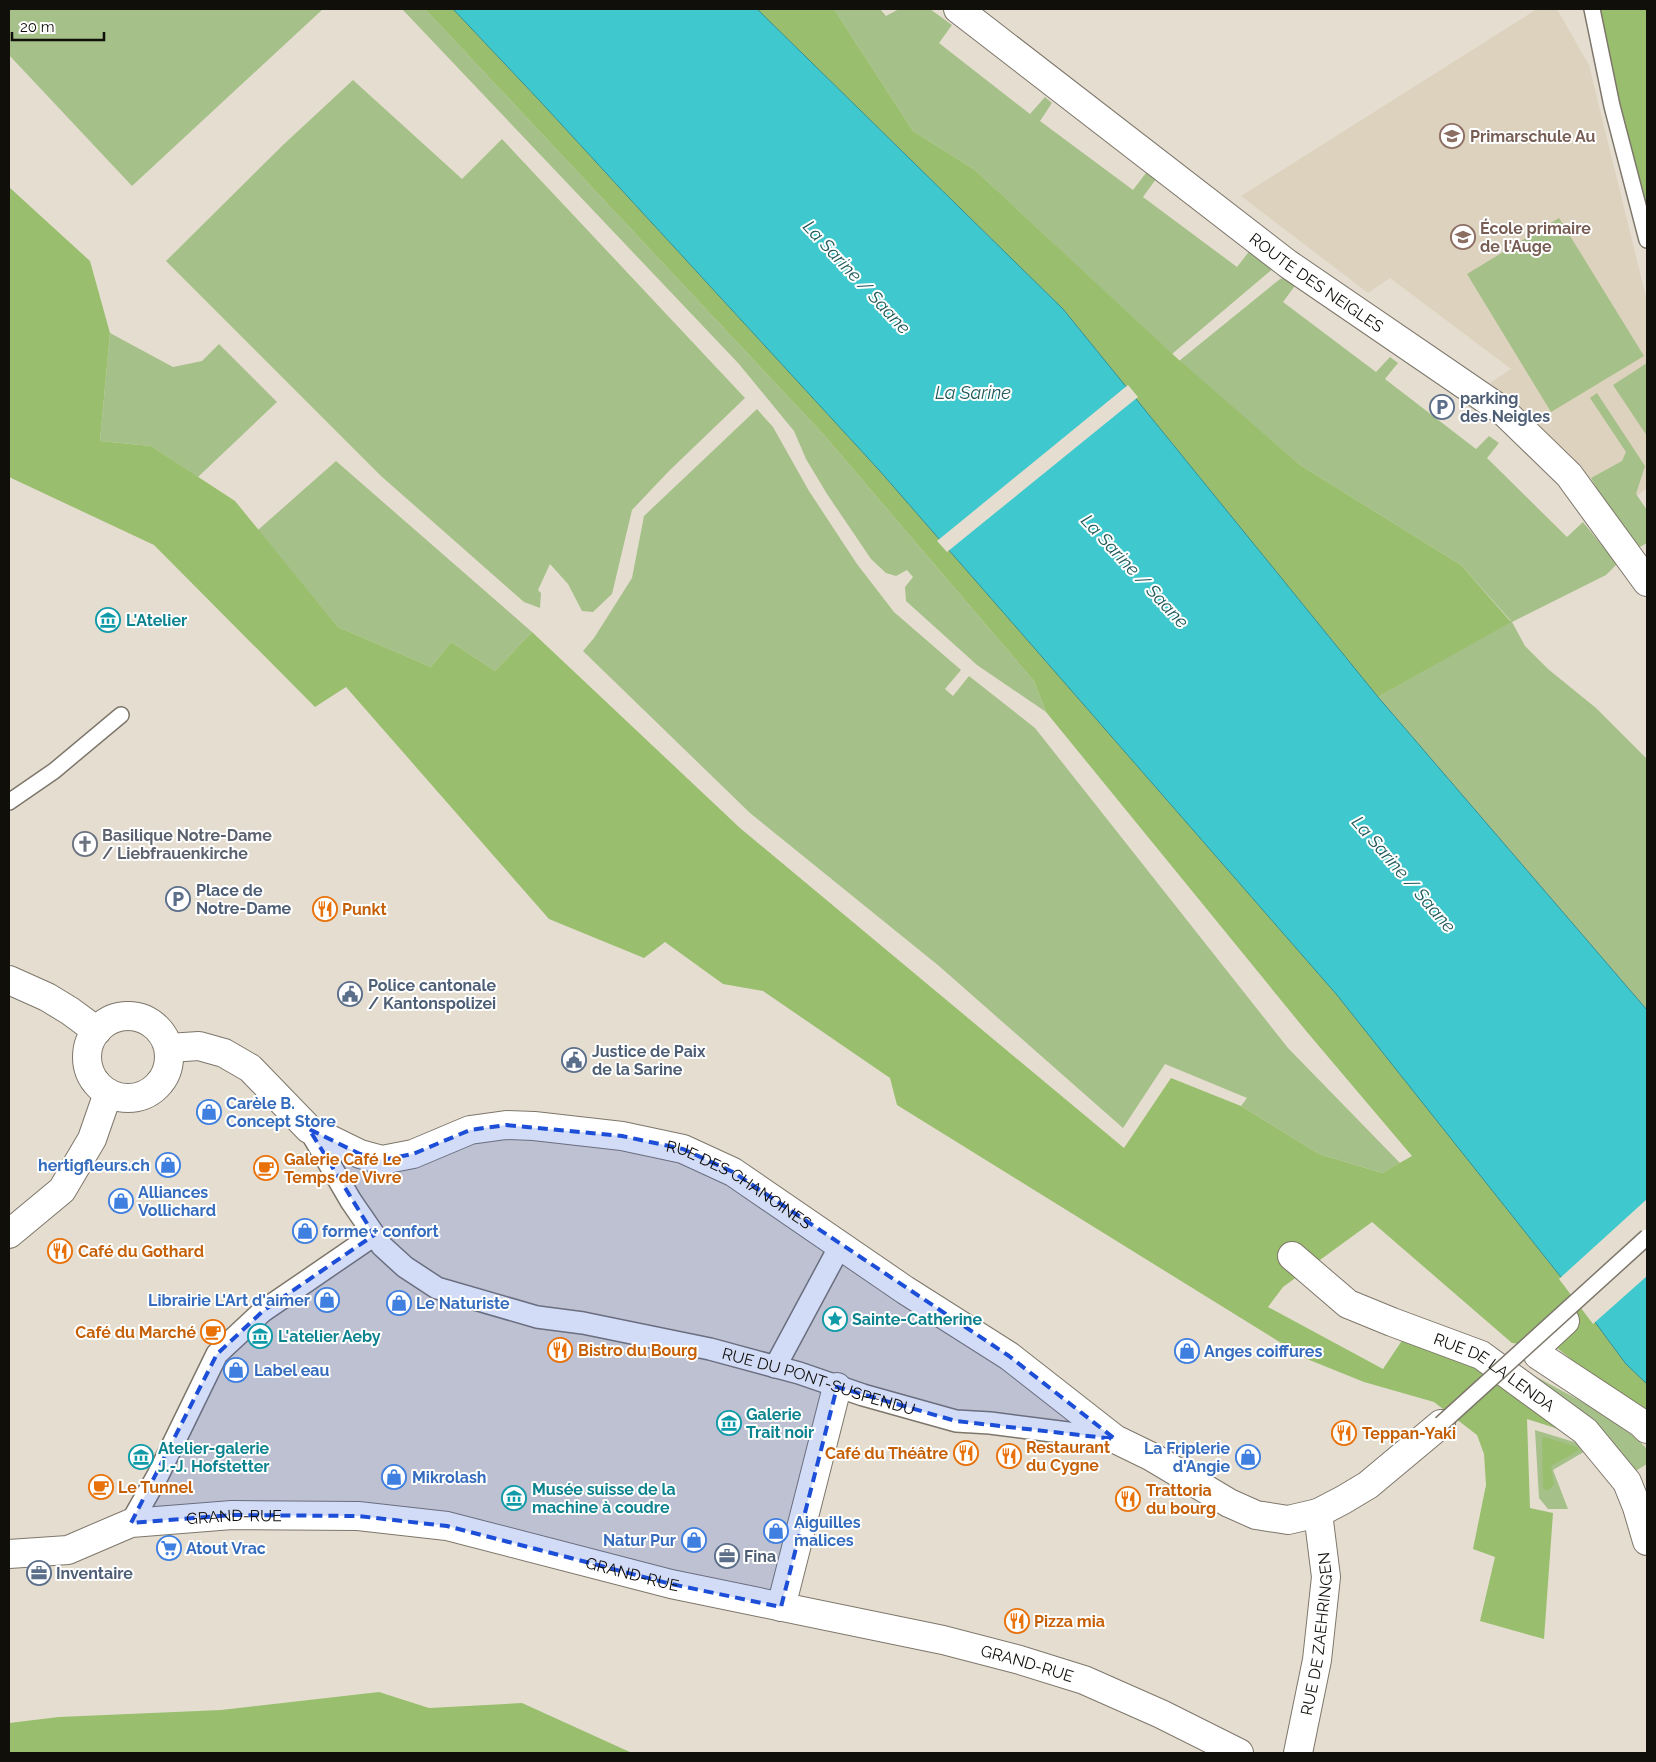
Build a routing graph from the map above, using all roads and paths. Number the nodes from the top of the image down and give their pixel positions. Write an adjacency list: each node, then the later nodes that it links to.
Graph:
1 (958, 9): 4 (street, ROUTE DES NEIGLES)
2 (1592, 9): 3 (lane)
3 (1647, 240)
4 (1646, 577)
5 (121, 715): 6 (lane)
6 (9, 802)
7 (12, 985): 8 (street)
8 (97, 1031): 9 (street); 10 (street)
9 (169, 1048): 10 (street); 11 (street, RUE DES CHANOINES)
10 (108, 1093): 12 (street)
11 (309, 1129): 13 (street, RUE DU PONT-SUSPENDU); 15 (street, RUE DES CHANOINES)
12 (9, 1234)
13 (374, 1235): 18 (street, RUE DU PONT-SUSPENDU); 24 (street)
14 (1647, 1237): 20 (lane, bridge)
15 (840, 1246): 18 (street); 22 (street, RUE DES CHANOINES)
16 (1647, 1246): 21 (street)
17 (1292, 1256): 25 (street, RUE DE LA LENDA)
18 (775, 1367): 19 (street, RUE DU PONT-SUSPENDU)
19 (837, 1387): 22 (street, RUE DU PONT-SUSPENDU); 27 (street)
20 (1441, 1424): 23 (street, RUE DES CHANOINES)
21 (1647, 1430)
22 (1115, 1439): 23 (street, RUE DES CHANOINES)
23 (1318, 1512): 29 (street, RUE DE ZAEHRINGEN)
24 (131, 1523): 26 (street, GRAND-RUE); 27 (street, GRAND-RUE)
25 (1647, 1541)
26 (9, 1554)
27 (781, 1607): 28 (street, GRAND-RUE)
28 (1239, 1753)
29 (1298, 1753)

